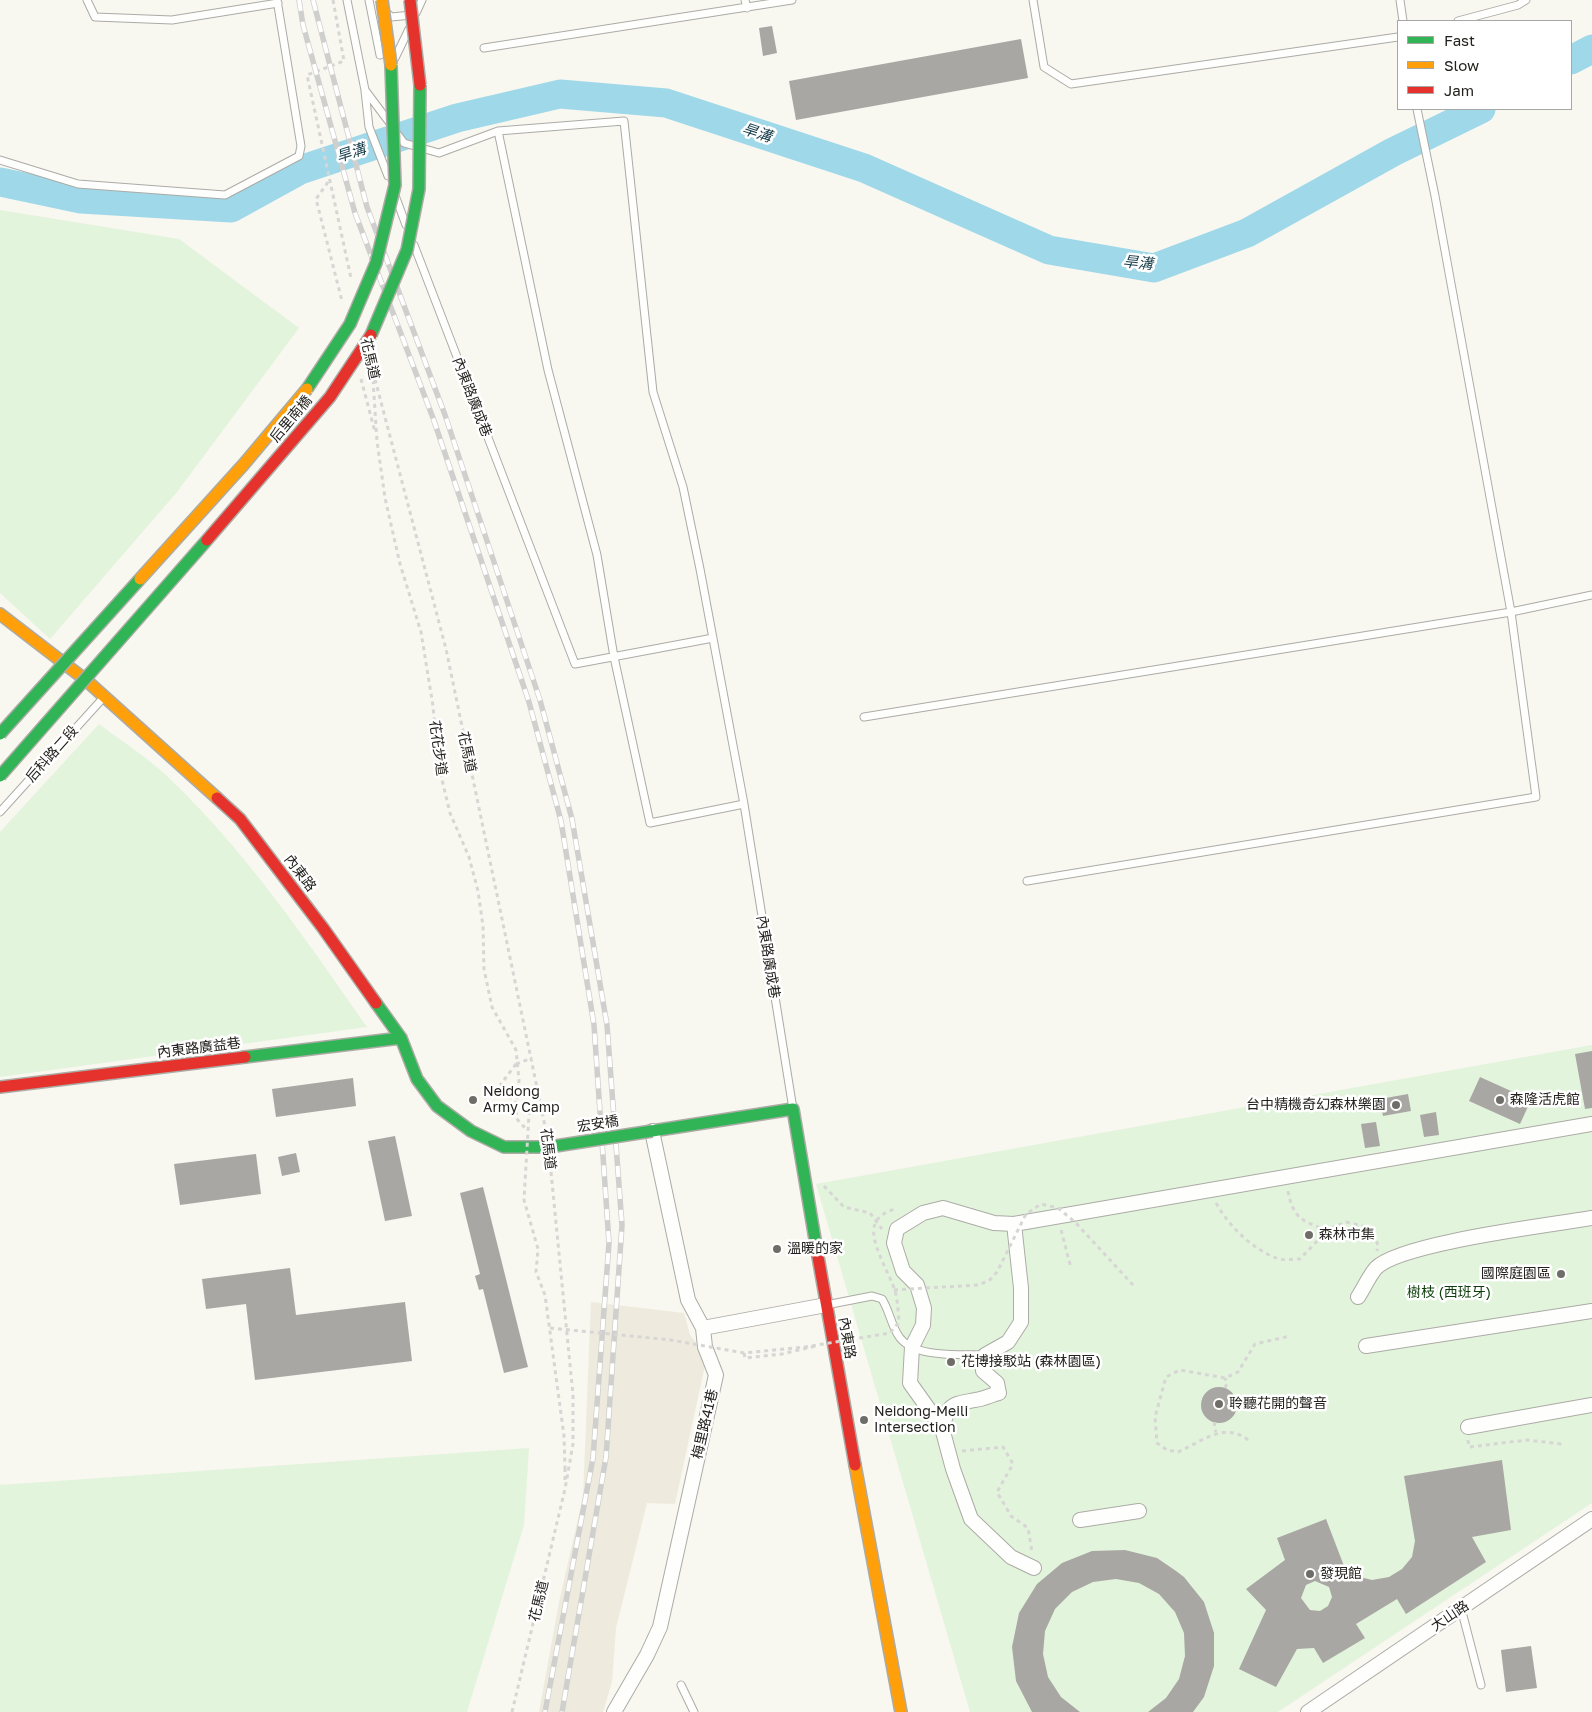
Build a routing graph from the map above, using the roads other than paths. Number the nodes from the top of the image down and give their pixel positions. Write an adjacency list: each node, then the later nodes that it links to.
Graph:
1 (87, 0): 11 (lane)
2 (347, 0): 19 (lane)
3 (370, 0): 13 (lane); 18 (lane)
4 (382, 0): 33 (street, 后里南橋, bridge)
5 (410, 0): 34 (street, 后里南橋, bridge)
6 (422, 0): 13 (lane)
7 (792, 0): 12 (lane)
8 (1033, 0): 16 (lane)
9 (1400, 0): 14 (lane)
10 (1526, 0): 15 (lane)
11 (278, 1): 23 (lane)
12 (746, 4): 17 (lane)
13 (416, 14): 18 (lane)
14 (1403, 20)
15 (1462, 20)
16 (1397, 37)
17 (484, 48)
18 (385, 78): 21 (lane)
19 (365, 90): 21 (lane); 28 (lane, 內東路廣成巷)
20 (1417, 110): 25 (lane)
21 (383, 114): 22 (lane, bridge)
22 (498, 131): 27 (lane); 28 (lane)
23 (0, 160)
24 (1592, 595): 25 (lane)
25 (1511, 612): 31 (lane); 37 (lane)
26 (0, 614): 29 (street, 內東路)
27 (713, 638): 28 (lane, 內東路廣成巷); 35 (lane, 內東路廣成巷)
28 (614, 657): 35 (lane)
29 (61, 662): 30 (street, 內東路); 32 (lane)
30 (104, 697): 36 (lane, 后科路二段); 38 (street, 內東路)
31 (864, 717)
32 (0, 726)
33 (0, 734)
34 (0, 776)
35 (744, 804): 40 (lane, 內東路廣成巷)
36 (0, 812)
37 (1027, 881)
38 (402, 1038): 39 (street, 內東路廣益巷); 43 (street, 內東路)
39 (0, 1087)
40 (793, 1109): 42 (street); 47 (street, 內東路)
41 (1592, 1124): 45 (street)
42 (652, 1131): 43 (street, 宏安橋, bridge); 49 (street, 梅里路41巷)
43 (549, 1147)
44 (1592, 1218): 46 (street)
45 (1018, 1223): 51 (street); 52 (street)
46 (1358, 1297)
47 (826, 1305): 49 (street); 51 (lane); 65 (street, 內東路)
48 (1592, 1311): 50 (street)
49 (703, 1328): 63 (street, 梅里路41巷)
50 (1366, 1346)
51 (912, 1347): 52 (lane); 55 (street)
52 (986, 1355): 55 (street)
53 (1592, 1406): 54 (street)
54 (1468, 1427)
55 (942, 1428): 59 (street)
56 (1139, 1511): 58 (street)
57 (1592, 1519): 60 (street, 大山路)
58 (1080, 1520)
59 (1034, 1568)
60 (1462, 1608): 62 (lane); 66 (street, 大山路)
61 (681, 1684): 64 (lane)
62 (1481, 1685)
63 (614, 1712)
64 (694, 1712)
65 (901, 1712)
66 (1308, 1712)

